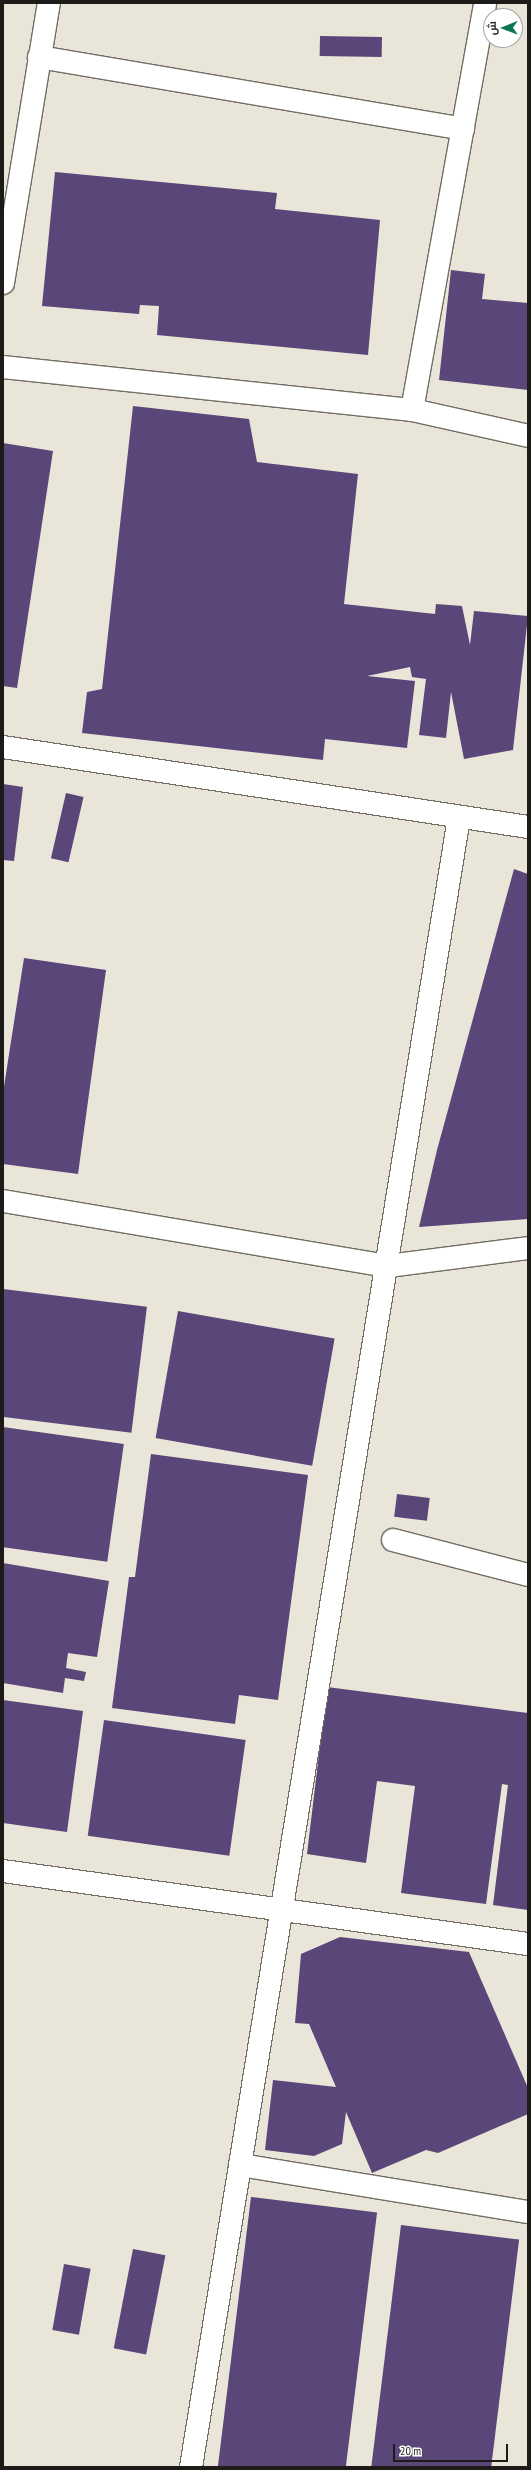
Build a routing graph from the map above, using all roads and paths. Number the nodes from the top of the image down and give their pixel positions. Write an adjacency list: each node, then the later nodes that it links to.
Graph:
1 (48, 3): 3 (street)
2 (485, 3): 4 (street)
3 (39, 57): 4 (street); 5 (street)
4 (463, 129): 7 (street)
5 (3, 283)
6 (3, 367): 7 (street)
7 (412, 410): 8 (street)
8 (528, 436)
9 (3, 747): 10 (street)
10 (459, 817): 11 (street); 14 (street)
11 (528, 827)
12 (3, 1201): 14 (street)
13 (528, 1248): 14 (street)
14 (388, 1266): 18 (street)
15 (393, 1540): 16 (street)
16 (528, 1575)
17 (3, 1871): 18 (street)
18 (283, 1908): 19 (street); 20 (street)
19 (528, 1944)
20 (240, 2164): 21 (street); 22 (street)
21 (528, 2212)
22 (192, 2467)

